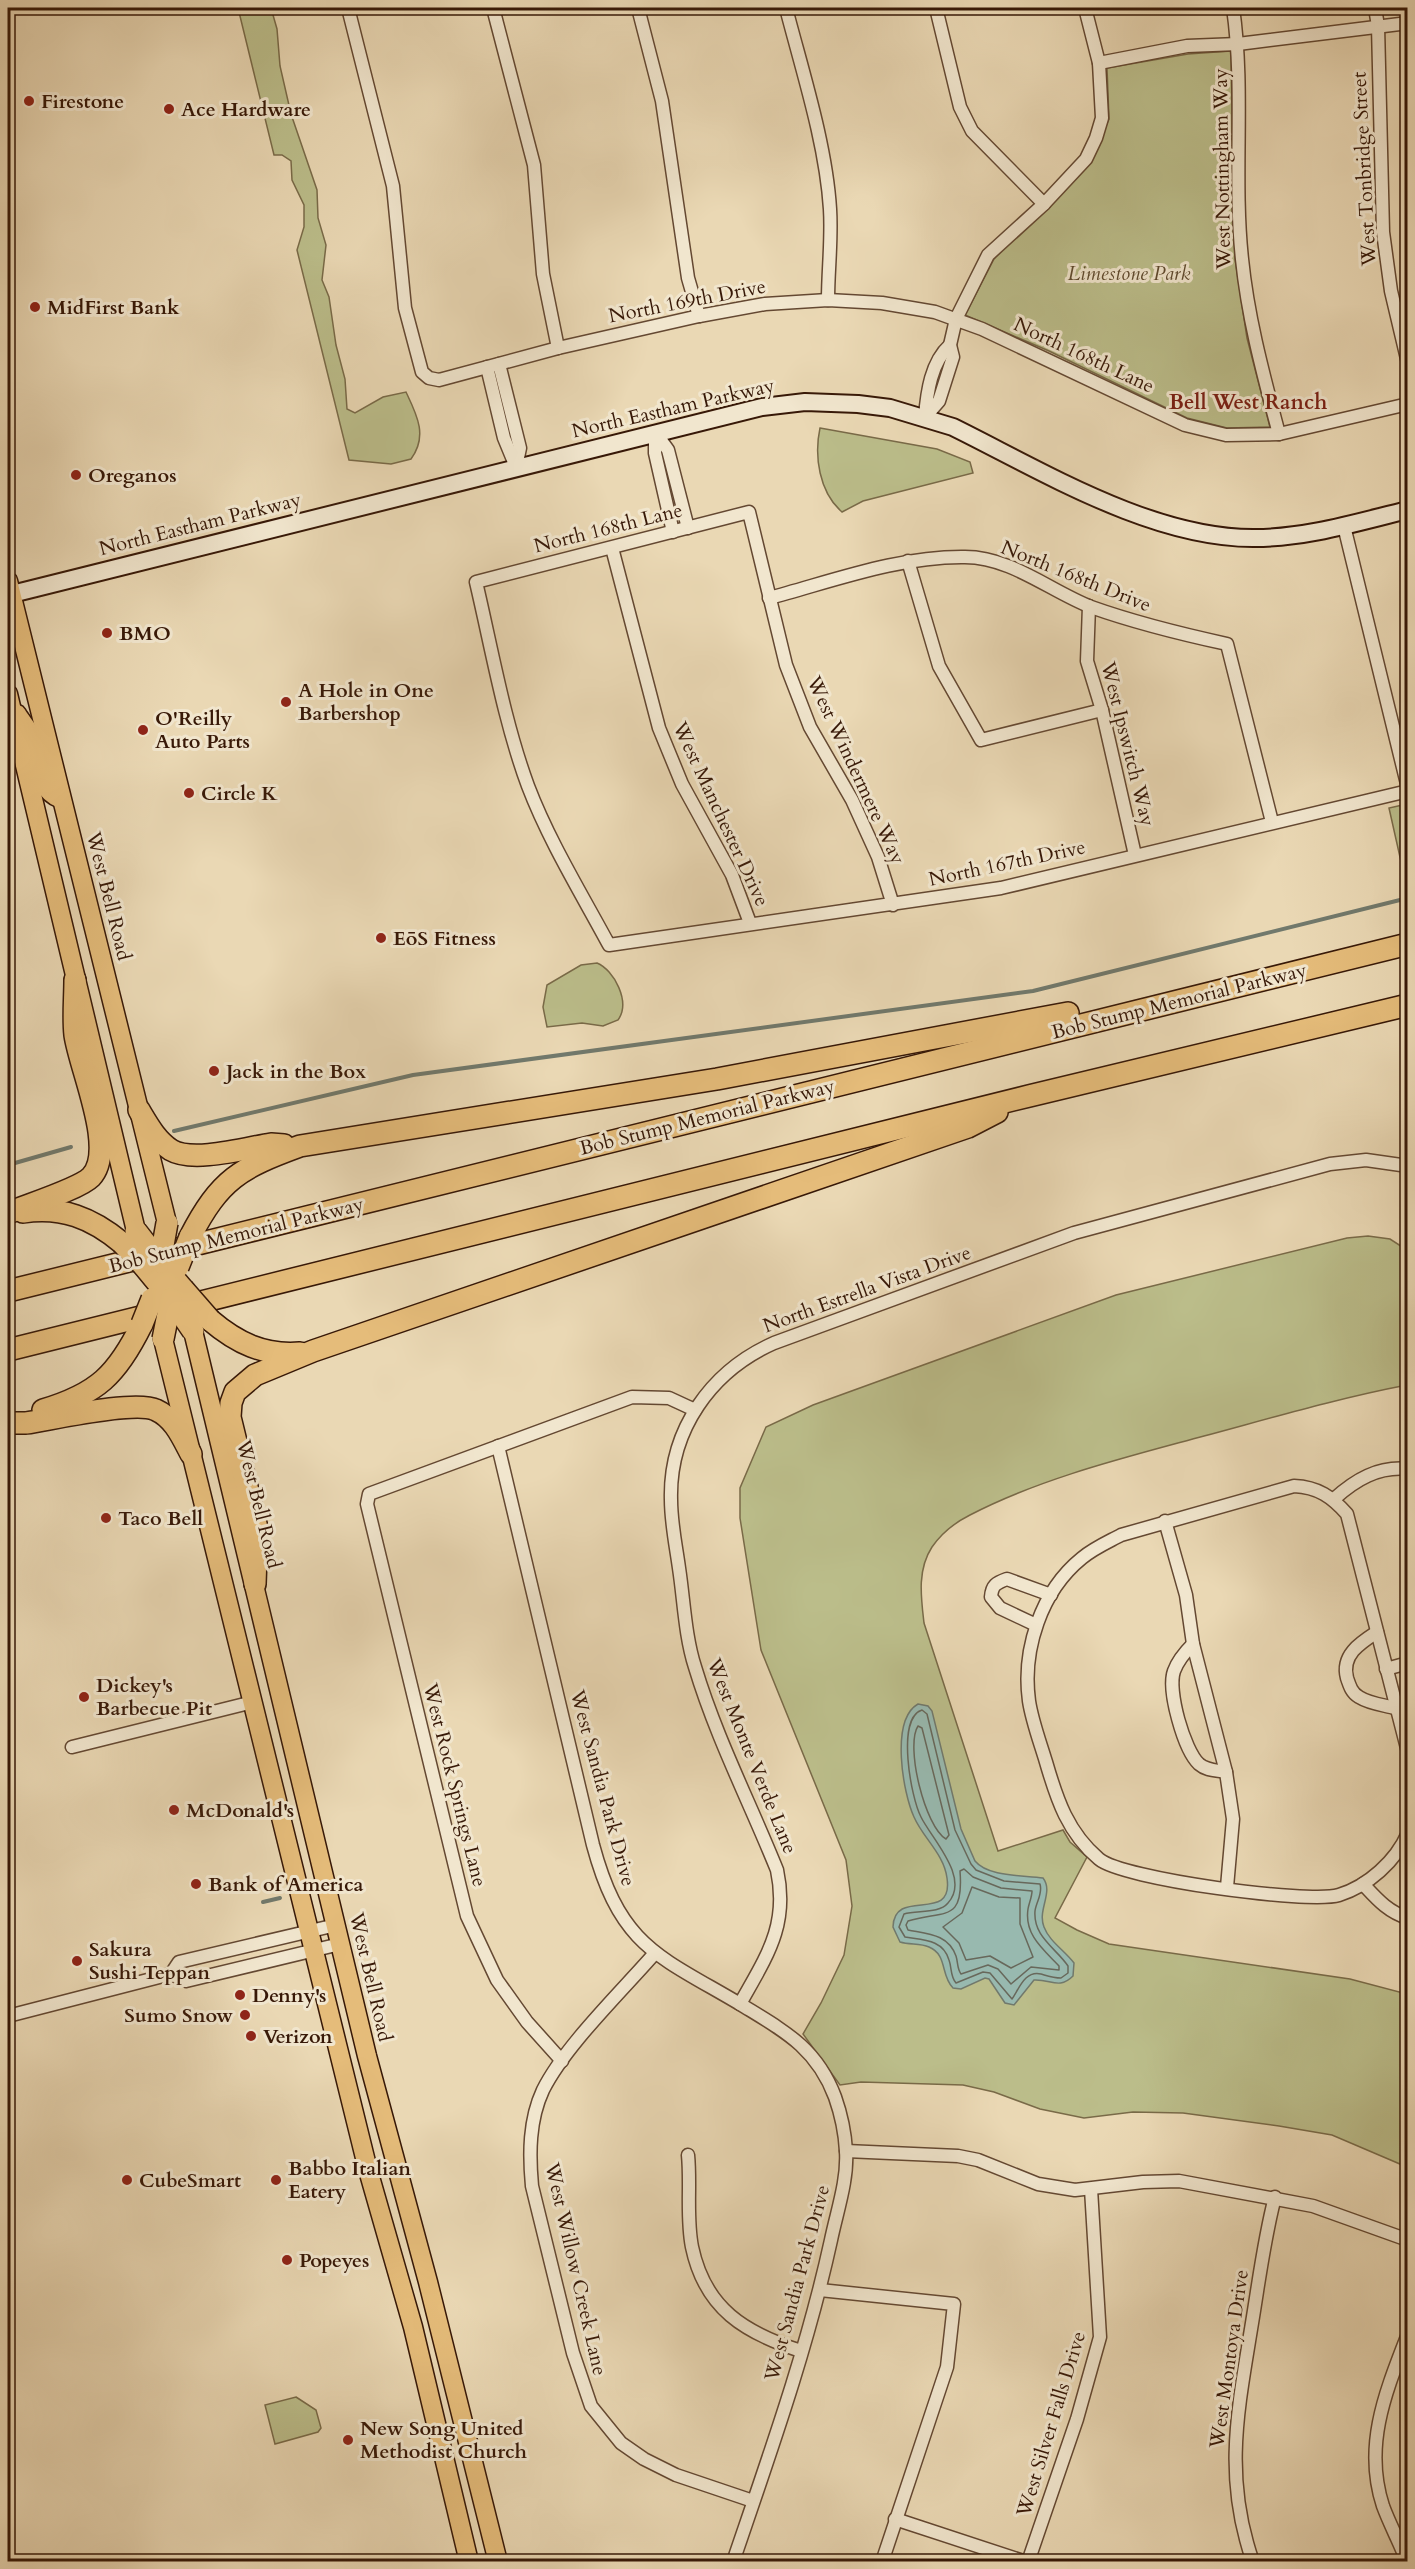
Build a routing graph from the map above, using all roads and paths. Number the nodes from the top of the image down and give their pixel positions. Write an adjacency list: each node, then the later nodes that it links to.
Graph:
1 (348, 8): 19 (street, North 169th Drive)
2 (493, 8): 17 (street)
3 (638, 8): 15 (street)
4 (786, 8): 14 (street)
5 (936, 8): 13 (street)
6 (1085, 8): 12 (street)
7 (1233, 8): 11 (street, West Nottingham Way)
8 (1375, 8): 10 (street, West Tonbridge Street)
9 (1407, 23): 10 (street)
10 (1378, 26): 11 (street); 18 (street, West Tonbridge Street)
11 (1238, 44): 12 (street); 23 (street, West Nottingham Way)
12 (1099, 63): 13 (street)
13 (1044, 204): 16 (street)
14 (828, 300): 15 (street, North 169th Drive); 16 (street, North 169th Drive)
15 (699, 316): 17 (street, North 169th Drive)
16 (956, 319): 21 (street); 23 (street, North 168th Lane)
17 (558, 348): 19 (street, North 169th Drive)
18 (1407, 363)
19 (493, 365): 24 (street)
20 (1407, 404): 23 (street, North 168th Lane)
21 (925, 417): 22 (street, North Eastham Parkway); 27 (street, North Eastham Parkway)
22 (655, 432): 24 (street, North Eastham Parkway); 28 (street); 29 (street)
23 (1279, 434)
24 (516, 467): 32 (street, North Eastham Parkway)
25 (1407, 510): 27 (street, North Eastham Parkway)
26 (749, 512): 28 (street, North 168th Lane); 33 (street, West Windermere Way)
27 (1344, 526): 37 (street)
28 (688, 528): 29 (street, North 168th Lane)
29 (674, 532): 30 (street, North 168th Lane)
30 (612, 548): 43 (street, West Manchester Drive); 46 (street, North 168th Lane)
31 (908, 561): 33 (street, North 168th Drive); 34 (street, North 168th Drive); 36 (street)
32 (9, 590): 38 (main road, West Bell Road)
33 (769, 598): 42 (street, West Windermere Way)
34 (1089, 606): 36 (street, West Ipswitch Way); 40 (street, North 168th Drive)
35 (9, 699): 38 (main road); 39 (main road)
36 (1102, 710): 41 (street, West Ipswitch Way)
37 (1407, 790): 40 (street, North 167th Drive)
38 (61, 800): 44 (main road, West Bell Road)
39 (34, 805): 44 (main road); 48 (main road)
40 (1272, 822): 41 (street, North 167th Drive)
41 (1135, 855): 42 (street, North 167th Drive)
42 (892, 905): 43 (street, North 167th Drive)
43 (750, 923): 46 (street, North 167th Drive)
44 (95, 933): 51 (main road, West Bell Road)
45 (1407, 944): 47 (highway, Bob Stump Memorial Parkway)
46 (609, 945)
47 (1339, 962): 52 (highway); 58 (highway, Bob Stump Memorial Parkway)
48 (75, 980): 54 (highway); 56 (main road)
49 (1407, 1005): 50 (highway)
50 (1029, 1096): 61 (highway); 62 (highway)
51 (139, 1110): 52 (highway); 55 (main road, West Bell Road)
52 (300, 1146): 57 (highway, bridge)
53 (1407, 1166): 63 (street, North Estrella Vista Drive)
54 (8, 1213): 57 (highway, bridge)
55 (167, 1223): 57 (highway, bridge)
56 (136, 1231): 57 (highway, bridge)
57 (165, 1280): 59 (highway, bridge); 60 (highway, bridge); 62 (highway, bridge); 64 (highway, bridge)
58 (8, 1292)
59 (193, 1331): 70 (main road, West Bell Road)
60 (163, 1339): 66 (main road)
61 (8, 1350)
62 (313, 1351): 70 (highway)
63 (695, 1410): 65 (street); 92 (street, West Monte Verde Lane)
64 (8, 1422): 66 (highway)
65 (498, 1446): 90 (street, West Sandia Park Drive); 94 (street, West Rock Springs Lane)
66 (191, 1454): 77 (main road)
67 (1407, 1469): 68 (street)
68 (1334, 1499): 69 (street); 73 (street)
69 (1165, 1521): 71 (street); 74 (street)
70 (255, 1584): 86 (main road, West Bell Road)
71 (1052, 1595): 72 (street); 72 (street)
72 (1036, 1625): 84 (street)
73 (1377, 1632): 76 (street); 78 (street)
74 (1193, 1644): 81 (street); 81 (street)
75 (1407, 1663): 76 (street)
76 (1386, 1669): 78 (street)
77 (253, 1702): 79 (street); 87 (main road)
78 (1395, 1708): 80 (street)
79 (72, 1747)
80 (1407, 1752)
81 (1226, 1772): 84 (street)
82 (1407, 1833): 83 (street)
83 (1363, 1884): 84 (street); 85 (street)
84 (1227, 1887)
85 (1407, 1918)
86 (336, 1925): 87 (street); 88 (main road, West Bell Road)
87 (309, 1931): 89 (main road); 91 (street)
88 (340, 1944): 89 (street); 100 (main road, West Bell Road)
89 (314, 1949): 91 (street); 101 (main road)
90 (655, 1953): 92 (street, West Sandia Park Drive); 94 (street, West Willow Creek Lane)
91 (171, 1974): 93 (street)
92 (740, 2004): 95 (street, West Sandia Park Drive)
93 (8, 2016)
94 (562, 2061): 105 (street, West Willow Creek Lane)
95 (846, 2151): 97 (street); 102 (street, West Sandia Park Drive)
96 (688, 2155): 104 (street)
97 (1091, 2189): 98 (street); 111 (street, West Silver Falls Drive)
98 (1275, 2197): 99 (street); 112 (street, West Montoya Drive)
99 (1407, 2240)
100 (428, 2282): 101 (main road); 108 (main road, West Bell Road)
101 (402, 2290): 107 (main road)
102 (820, 2290): 104 (street, West Sandia Park Drive); 106 (street)
103 (1407, 2334): 113 (street)
104 (801, 2351): 105 (street, West Sandia Park Drive)
105 (753, 2501): 109 (street, West Sandia Park Drive)
106 (895, 2519): 110 (street); 111 (street)
107 (469, 2562)
108 (498, 2562)
109 (733, 2562)
110 (882, 2562)
111 (1027, 2562)
112 (1253, 2562)
113 (1407, 2562)

